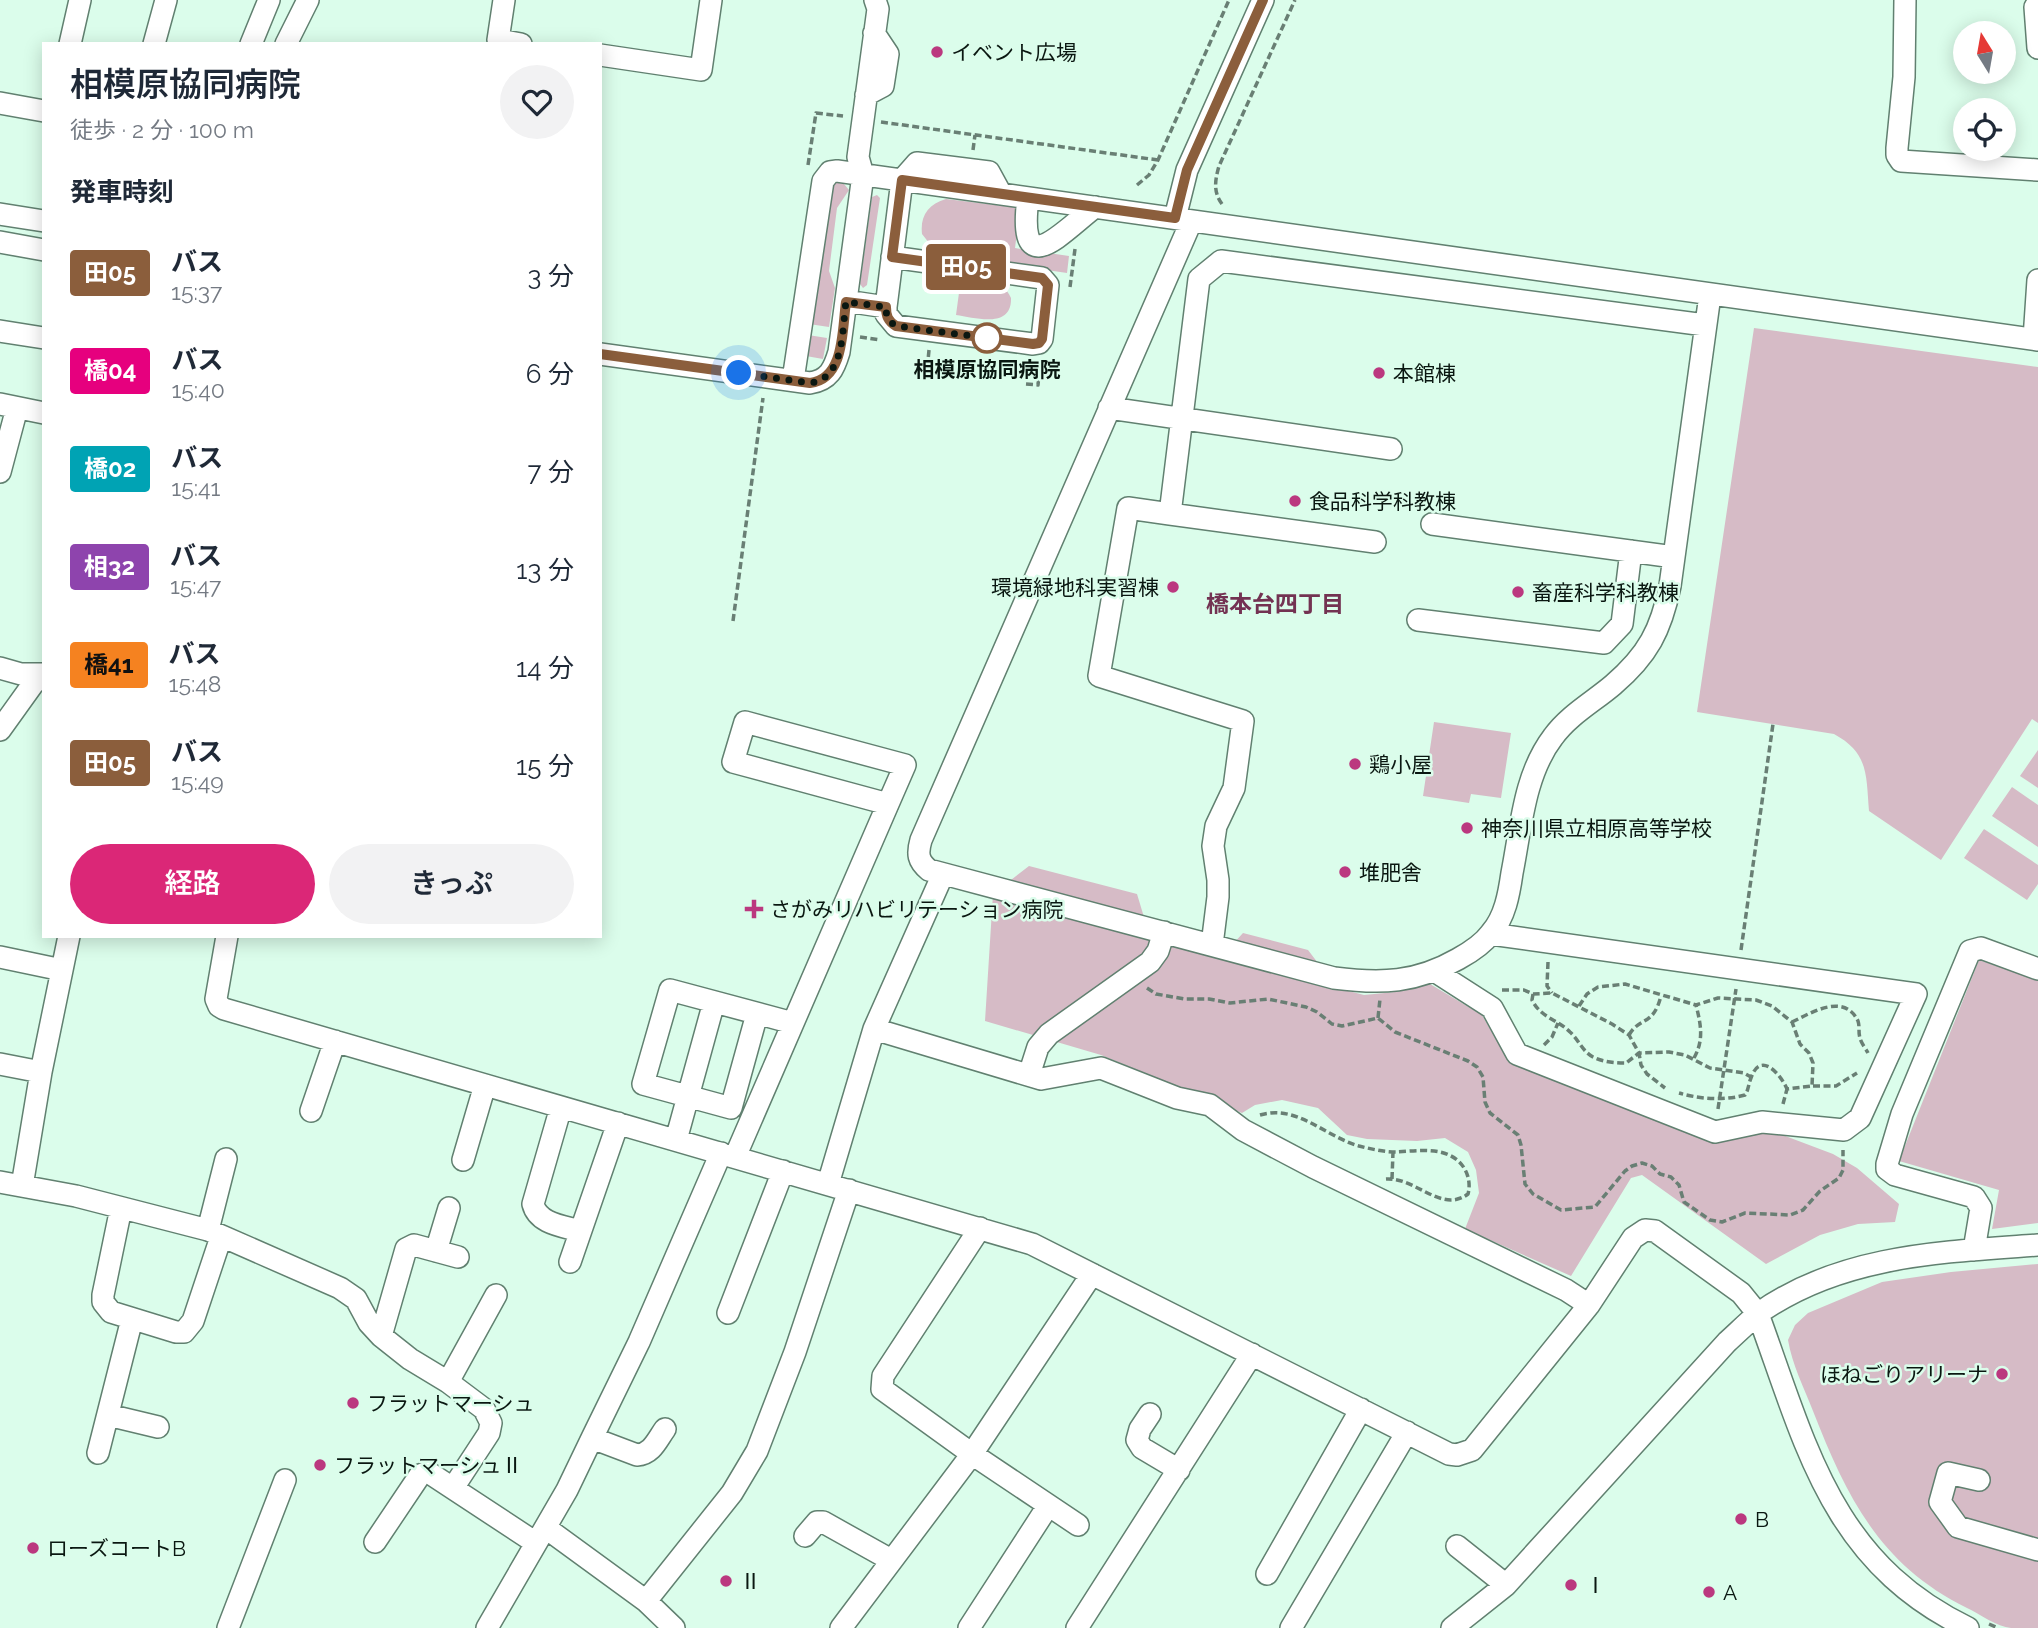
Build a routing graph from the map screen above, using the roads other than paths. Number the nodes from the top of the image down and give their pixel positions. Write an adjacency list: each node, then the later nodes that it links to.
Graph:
1 (80, 0): 11 (street)
2 (166, 0): 12 (street)
3 (270, 0): 13 (street)
4 (308, 0): 14 (street)
5 (504, 0): 15 (street)
6 (711, 0): 17 (street)
7 (875, 0): 21 (street)
8 (1263, 0): 26 (street)
9 (1905, 0): 20 (street)
10 (2038, 3): 16 (street)
11 (71, 42)
12 (155, 42)
13 (252, 42)
14 (287, 42)
15 (510, 42)
16 (2038, 48)
17 (602, 55)
18 (0, 103): 19 (street)
19 (42, 111)
20 (2038, 170)
21 (863, 175): 22 (street); 35 (street); 42 (street)
22 (902, 180): 23 (street); 31 (street)
23 (1028, 198): 24 (street); 24 (street)
24 (1095, 207): 26 (street)
25 (0, 214): 27 (street)
26 (1183, 220): 28 (street); 44 (street)
27 (42, 221)
28 (1259, 232): 32 (street); 34 (street)
29 (0, 242): 30 (street)
30 (42, 250)
31 (892, 257): 36 (street); 36 (street)
32 (1254, 265): 37 (street); 46 (street)
33 (2038, 280): 40 (street)
34 (1710, 295): 37 (street); 40 (street)
35 (846, 302): 36 (street); 42 (street)
36 (886, 307)
37 (1705, 325): 53 (street)
38 (0, 331): 39 (street)
39 (42, 338)
40 (2036, 339)
41 (602, 354): 42 (street)
42 (793, 380)
43 (8, 406): 45 (street); 48 (street)
44 (1109, 408): 46 (street); 60 (street)
45 (42, 413)
46 (1182, 419): 47 (street); 49 (street)
47 (1391, 449)
48 (0, 472)
49 (1170, 514): 51 (street); 65 (street)
50 (1432, 524): 52 (street)
51 (1375, 542)
52 (1631, 551): 53 (street); 54 (street)
53 (1674, 557): 62 (street)
54 (1418, 620)
55 (0, 668): 56 (street)
56 (42, 674)
57 (42, 677): 58 (street)
58 (0, 730)
59 (888, 804): 59 (street); 72 (street)
60 (943, 874): 61 (street); 73 (street)
61 (1164, 932): 65 (street); 77 (street)
62 (1491, 934): 69 (street); 69 (street)
63 (69, 938): 68 (street)
64 (227, 938): 74 (street)
65 (1212, 945): 69 (street)
66 (0, 957): 68 (street)
67 (2038, 969): 98 (street)
68 (62, 970): 76 (street)
69 (1436, 972)
70 (715, 1002): 71 (street); 79 (street); 79 (street)
71 (757, 1014): 72 (street); 79 (street)
72 (793, 1023): 84 (street)
73 (874, 1029): 77 (street); 89 (street)
74 (335, 1041): 78 (street); 81 (street)
75 (0, 1064): 76 (street)
76 (41, 1072): 90 (street)
77 (1029, 1075): 104 (street)
78 (485, 1085): 80 (street); 86 (street)
79 (688, 1097): 83 (street)
80 (561, 1107): 82 (street); 95 (street)
81 (311, 1111)
82 (618, 1123): 83 (street); 95 (street)
83 (676, 1140): 84 (street)
84 (728, 1155): 87 (street); 117 (street)
85 (226, 1159): 96 (street)
86 (463, 1160)
87 (783, 1171): 89 (street); 105 (street)
88 (0, 1182): 90 (street)
89 (828, 1184): 91 (street)
90 (22, 1186): 92 (street)
91 (849, 1190): 94 (street); 134 (street)
92 (121, 1208): 96 (street); 107 (street)
93 (449, 1208): 99 (street)
94 (980, 1228): 102 (street); 119 (street)
95 (580, 1231): 101 (street)
96 (214, 1233): 107 (street); 108 (street)
97 (2038, 1245): 98 (street)
98 (1974, 1250): 106 (street)
99 (436, 1251): 100 (street); 108 (street)
100 (458, 1256)
101 (570, 1262)
102 (1092, 1274): 109 (street); 119 (street)
103 (496, 1295): 110 (street)
104 (1589, 1306): 106 (street); 116 (street)
105 (728, 1313)
106 (1758, 1314): 133 (street); 135 (street)
107 (132, 1319): 113 (street)
108 (381, 1336): 110 (street)
109 (1252, 1354): 111 (street); 120 (street)
110 (448, 1382): 123 (street)
111 (1361, 1409): 116 (street); 132 (street)
112 (1150, 1413): 120 (street)
113 (108, 1415): 114 (street); 118 (street)
114 (158, 1427)
115 (665, 1429): 117 (street)
116 (1406, 1432): 142 (street)
117 (592, 1438): 126 (street)
118 (98, 1453)
119 (972, 1454): 124 (street); 131 (street)
120 (1179, 1470): 141 (street)
121 (285, 1480): 136 (street)
122 (1979, 1480): 130 (street)
123 (453, 1488): 126 (street); 128 (street)
124 (1048, 1506): 125 (street); 140 (street)
125 (1078, 1525)
126 (541, 1536): 134 (street); 137 (street)
127 (805, 1536): 131 (street)
128 (375, 1542)
129 (1457, 1546): 133 (street)
130 (2038, 1550)
131 (891, 1560): 139 (street)
132 (1267, 1574)
133 (1506, 1585): 143 (street)
134 (646, 1601): 138 (street)
135 (1977, 1625)
136 (228, 1628)
137 (487, 1628)
138 (674, 1628)
139 (841, 1628)
140 (969, 1628)
141 (1077, 1628)
142 (1291, 1628)
143 (1452, 1628)

